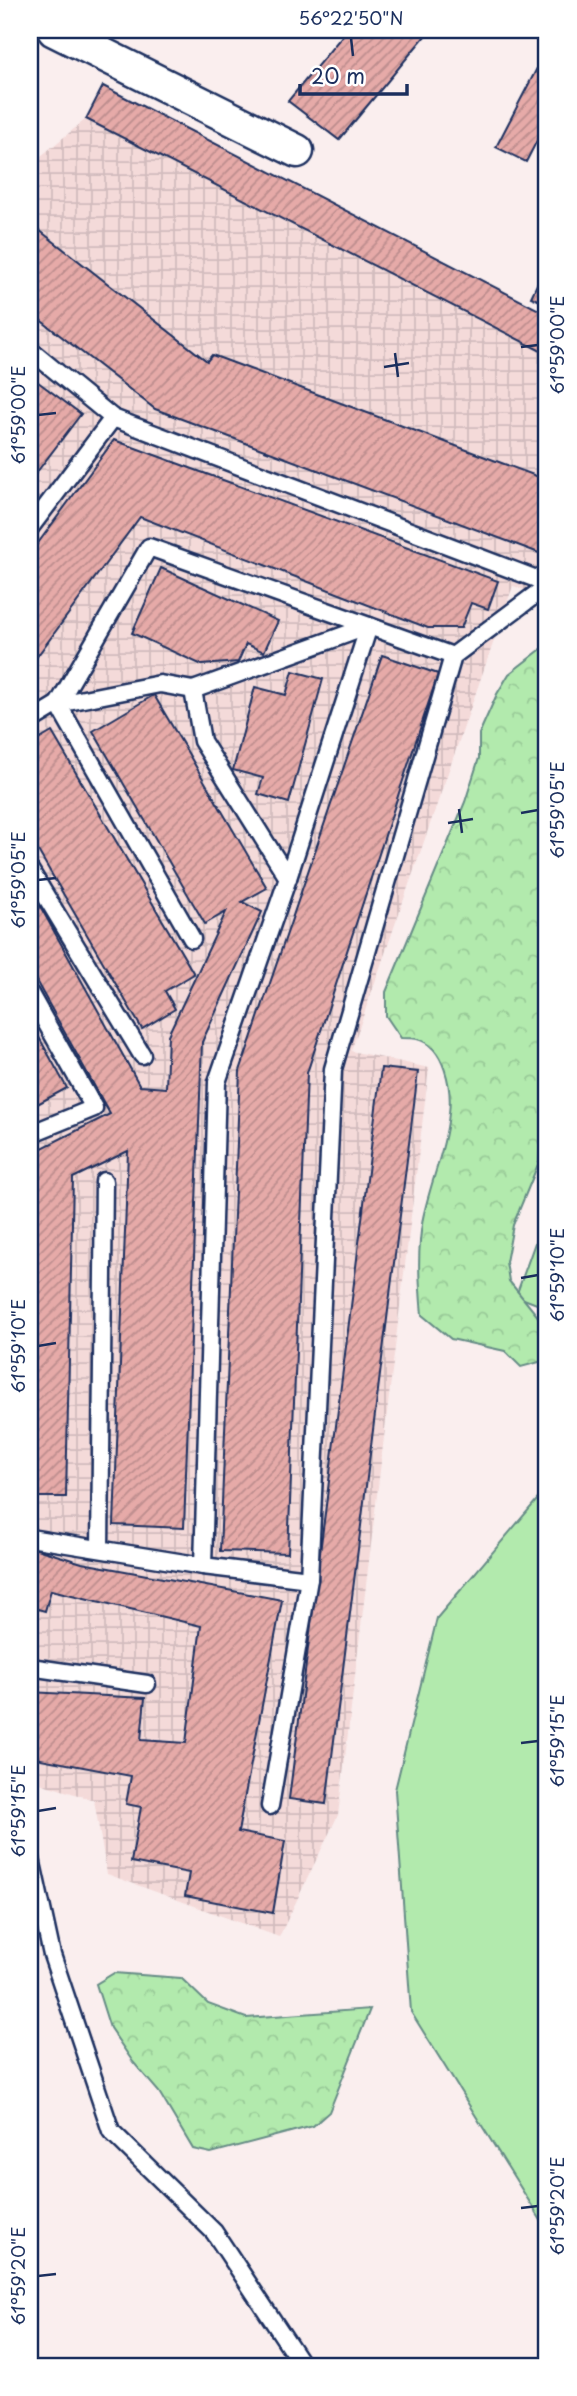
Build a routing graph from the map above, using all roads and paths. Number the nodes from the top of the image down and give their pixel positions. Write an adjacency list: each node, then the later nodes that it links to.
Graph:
1 (54, 30): 2 (street)
2 (297, 151)
3 (30, 350): 4 (lane)
4 (113, 418): 5 (lane); 6 (lane)
5 (30, 528)
6 (547, 584): 8 (lane)
7 (369, 626): 8 (lane); 9 (lane); 10 (lane); 13 (lane)
8 (453, 656): 22 (lane)
9 (192, 691): 10 (lane); 13 (lane)
10 (58, 704): 11 (lane); 14 (lane)
11 (30, 721)
12 (30, 870): 16 (lane)
13 (288, 878): 21 (lane)
14 (192, 939)
15 (30, 994): 17 (lane)
16 (142, 1055)
17 (30, 1134)
18 (104, 1181): 20 (lane)
19 (30, 1538): 20 (lane)
20 (100, 1549): 21 (lane)
21 (203, 1566): 22 (lane)
22 (309, 1578): 25 (lane)
23 (30, 1667): 24 (lane)
24 (148, 1684)
25 (270, 1806)
26 (30, 1854): 27 (lane)
27 (303, 2366)

